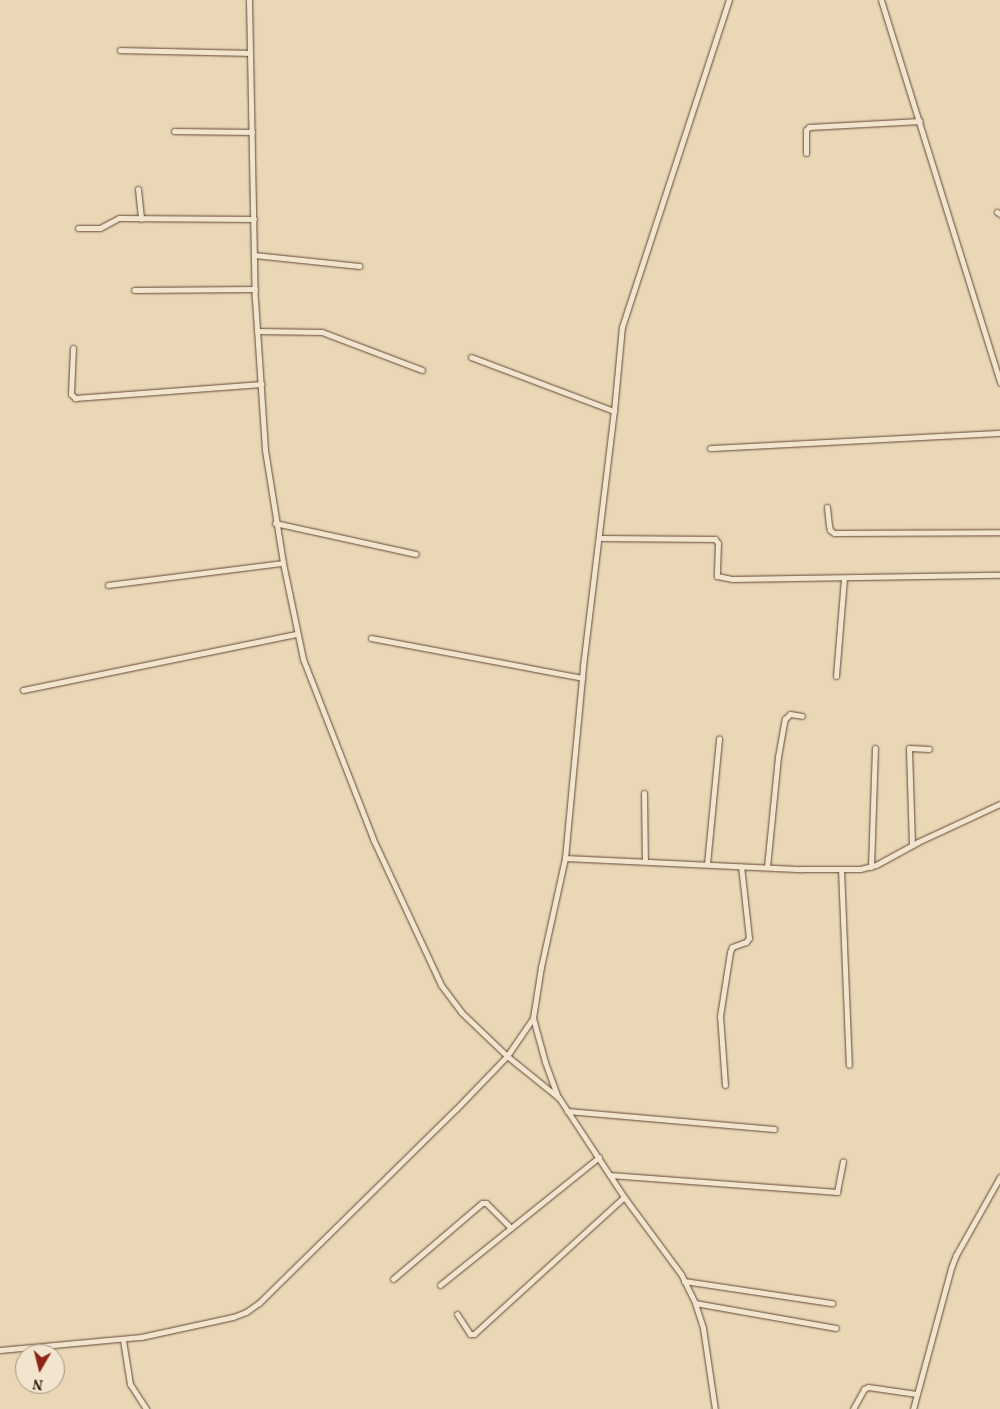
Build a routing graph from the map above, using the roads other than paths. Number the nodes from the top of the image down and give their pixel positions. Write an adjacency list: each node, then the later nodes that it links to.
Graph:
1 (249, 0): 5 (street)
2 (729, 0): 24 (street)
3 (881, 0): 6 (street)
4 (120, 50): 5 (street)
5 (250, 52): 8 (street)
6 (920, 121): 9 (street); 22 (street)
7 (174, 131): 8 (street)
8 (252, 132): 12 (street)
9 (806, 153)
10 (138, 189): 11 (street)
11 (141, 219): 12 (street); 13 (street)
12 (254, 219): 14 (street)
13 (78, 228)
14 (254, 255): 15 (street); 16 (street)
15 (360, 266)
16 (255, 289): 17 (street); 18 (street)
17 (134, 290)
18 (257, 331): 21 (street); 23 (street)
19 (73, 348): 23 (street)
20 (471, 357): 24 (street)
21 (422, 370)
22 (1000, 383)
23 (261, 384): 28 (street)
24 (614, 411): 30 (street)
25 (1000, 433): 26 (street)
26 (710, 448)
27 (827, 507): 29 (street)
28 (275, 523): 31 (street); 32 (street)
29 (1000, 532)
30 (599, 538): 34 (street); 39 (street)
31 (416, 554)
32 (283, 563): 35 (street); 36 (street)
33 (1000, 576): 34 (street)
34 (844, 579): 38 (street)
35 (108, 585)
36 (297, 634): 40 (street); 56 (street)
37 (371, 638): 39 (street)
38 (836, 676)
39 (582, 678): 48 (street)
40 (23, 690)
41 (802, 716): 53 (street)
42 (719, 739): 50 (street)
43 (875, 748): 52 (street)
44 (928, 749): 47 (street)
45 (644, 793): 49 (street)
46 (1000, 804): 47 (street)
47 (912, 846): 52 (street)
48 (565, 858): 49 (street); 55 (street)
49 (645, 860): 50 (street)
50 (707, 864): 51 (street)
51 (741, 866): 53 (street); 58 (street)
52 (871, 867): 54 (street)
53 (767, 868): 54 (street)
54 (841, 869): 57 (street)
55 (533, 1018): 56 (street); 59 (street)
56 (507, 1056): 59 (street); 75 (street)
57 (849, 1065)
58 (725, 1085)
59 (558, 1098): 60 (street)
60 (567, 1111): 61 (street); 62 (street)
61 (774, 1130)
62 (599, 1157): 64 (street); 67 (street)
63 (843, 1162): 64 (street)
64 (610, 1175): 66 (street)
65 (1000, 1177): 77 (street)
66 (624, 1197): 69 (street); 73 (street)
67 (511, 1228): 68 (street); 70 (street)
68 (393, 1279)
69 (684, 1281): 71 (street); 72 (street)
70 (440, 1285)
71 (695, 1303): 74 (street); 79 (street)
72 (832, 1303)
73 (457, 1314)
74 (836, 1328)
75 (123, 1340): 76 (street); 78 (street)
76 (0, 1350)
77 (916, 1394): 80 (street); 81 (street)
78 (146, 1409)
79 (715, 1409)
80 (853, 1409)
81 (913, 1409)

